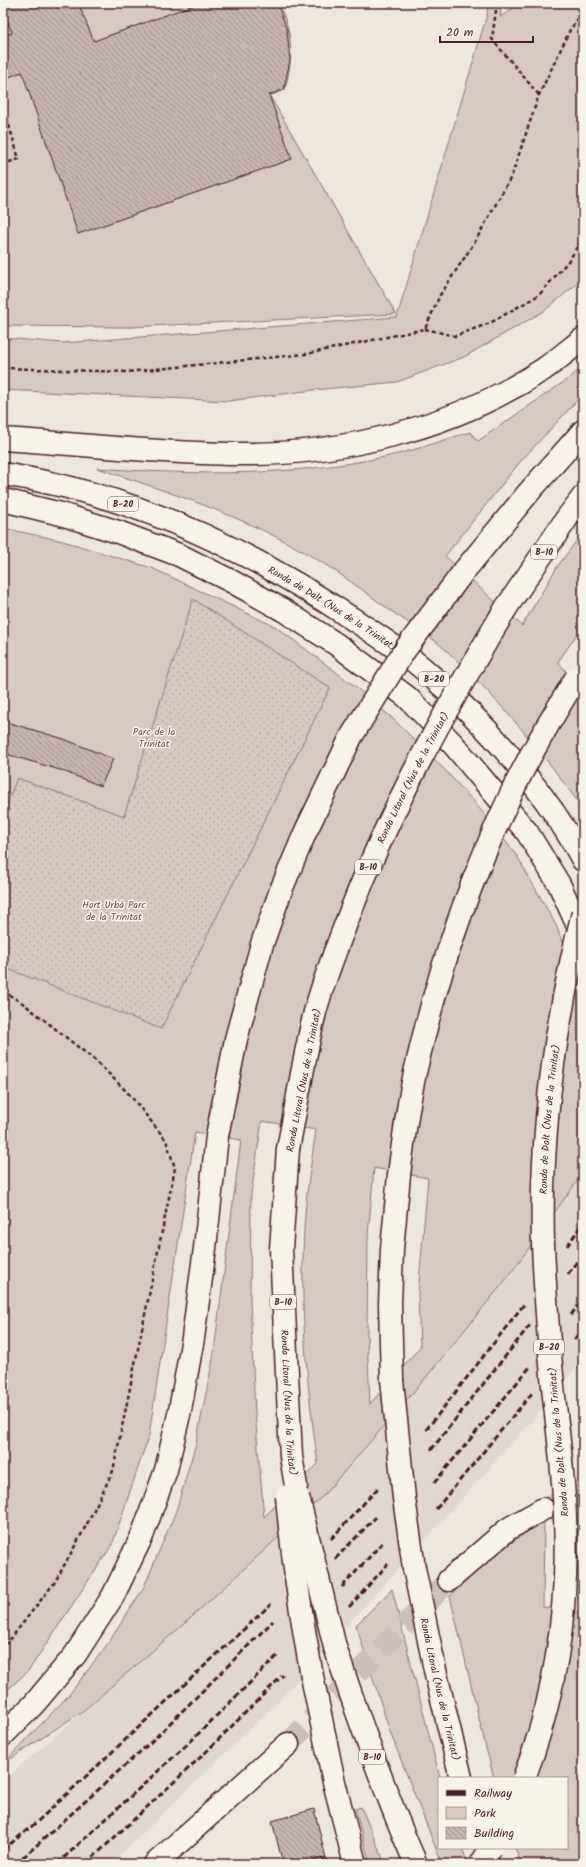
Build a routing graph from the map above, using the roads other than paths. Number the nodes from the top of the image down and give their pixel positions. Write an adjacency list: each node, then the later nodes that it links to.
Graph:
1 (583, 339): 3 (highway)
2 (583, 431): 14 (highway, bridge)
3 (3, 439)
4 (3, 474): 8 (highway, Ronda de Dalt (Nus de la Trinitat) / B-20)
5 (583, 497): 11 (highway, Ronda Litoral (Nus de la Trinitat) / B-10, bridge)
6 (3, 500): 10 (highway)
7 (579, 673): 16 (highway, Ronda Litoral (Nus de la Trinitat), bridge)
8 (583, 860)
9 (583, 913): 17 (highway, Ronda de Dalt (Nus de la Trinitat) / B-20, bridge)
10 (583, 937)
11 (291, 1491): 21 (highway, bridge); 22 (highway, Ronda Litoral (Nus de la Trinitat) / B-10, bridge)
12 (543, 1509): 13 (highway)
13 (449, 1580)
14 (3, 1735)
15 (288, 1744): 20 (highway)
16 (461, 1777)
17 (524, 1777)
18 (482, 1849): 24 (highway)
19 (490, 1849): 23 (highway, bridge)
20 (155, 1864)
21 (355, 1864)
22 (416, 1864)
23 (481, 1864)
24 (487, 1864)

